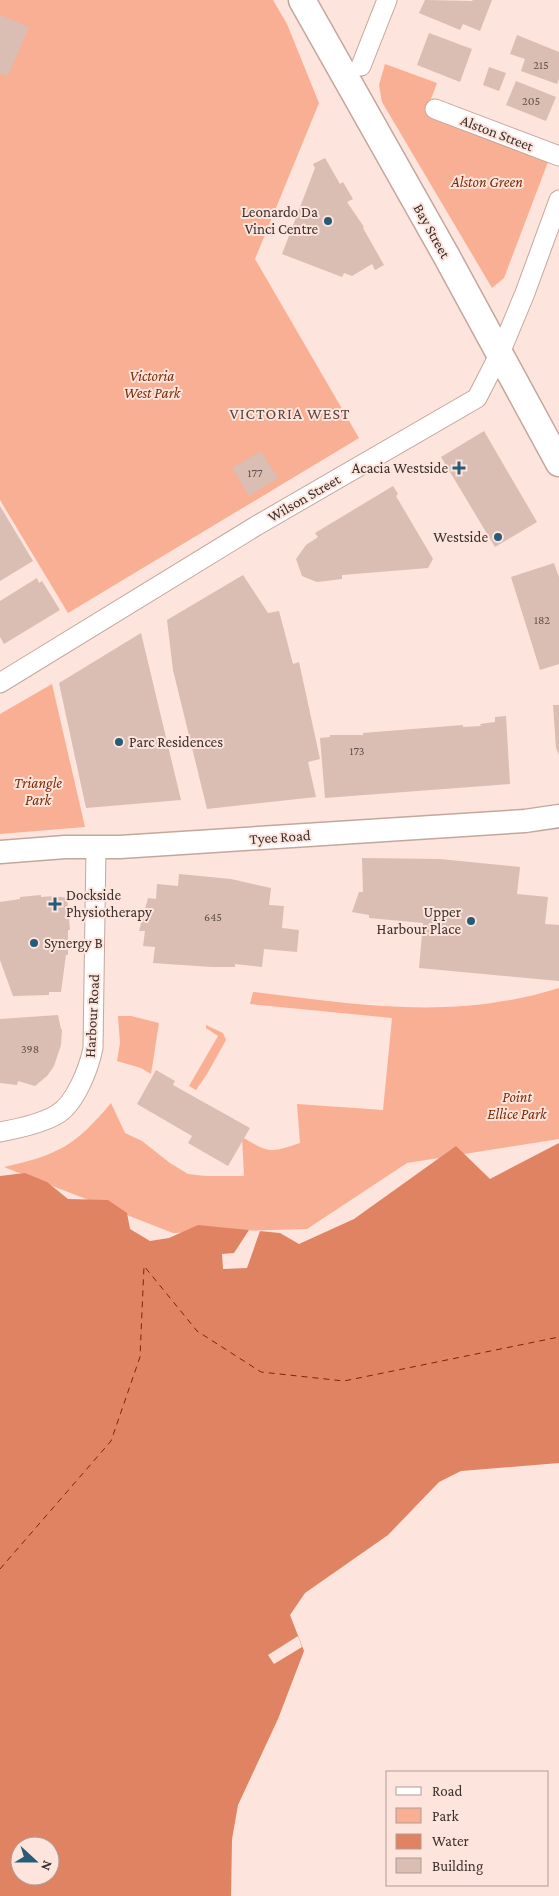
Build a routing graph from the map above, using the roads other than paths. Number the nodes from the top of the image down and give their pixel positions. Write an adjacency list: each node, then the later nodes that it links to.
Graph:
1 (302, 0): 7 (main road, Bay Street)
2 (387, 0): 3 (street)
3 (362, 66)
4 (435, 109): 5 (street, Alston Street)
5 (559, 156)
6 (559, 200): 7 (street, Wilson Street)
7 (500, 353): 8 (main road, Bay Street); 9 (street, Wilson Street)
8 (559, 463)
9 (0, 683)
10 (559, 816): 11 (street, Tyee Road)
11 (96, 847): 12 (street, Tyee Road); 13 (street, Harbour Road)
12 (0, 852)
13 (0, 1132)

